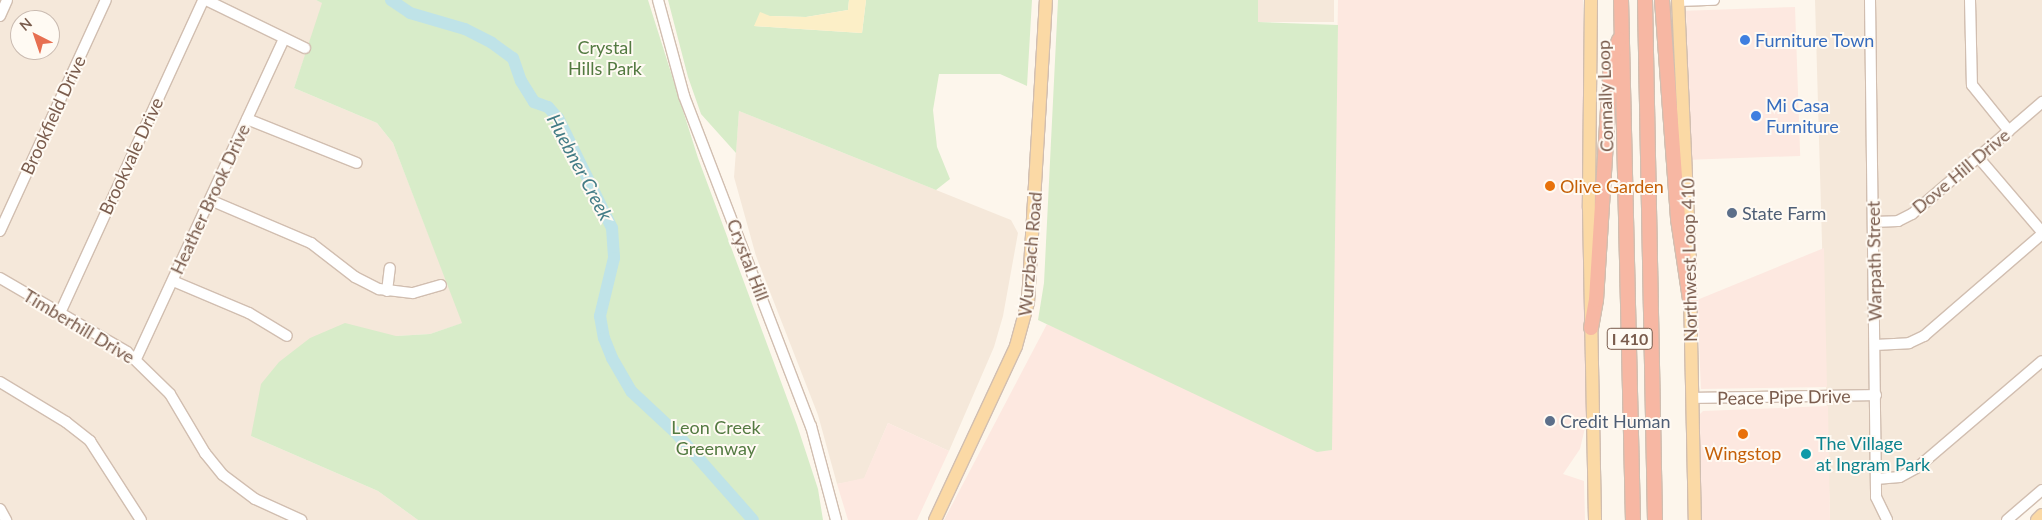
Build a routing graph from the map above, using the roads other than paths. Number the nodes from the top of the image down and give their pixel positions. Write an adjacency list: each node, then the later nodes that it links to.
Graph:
1 (7, 0): 14 (street)
2 (106, 0): 25 (street, Brookfield Drive)
3 (205, 0): 16 (street); 33 (street, Brookvale Drive)
4 (658, 0): 49 (street, Crystal Hill)
5 (1046, 0): 50 (main road, Wurzbach Road)
6 (1591, 0): 34 (main road)
7 (1621, 0): 15 (highway, Connally Loop / I 410)
8 (1645, 0): 53 (highway, I 410)
9 (1662, 0): 32 (highway)
10 (1678, 0): 11 (street); 32 (main road, Northwest Loop 410)
11 (1714, 0)
12 (1870, 0): 24 (street, Warpath Street)
13 (1970, 0): 20 (street)
14 (0, 16)
15 (1622, 35): 34 (highway); 52 (highway, Connally Loop / I 410)
16 (284, 39): 17 (street); 19 (street, Heather Brook Drive)
17 (305, 48)
18 (2042, 102): 20 (street, Dove Hill Drive)
19 (247, 119): 22 (street); 23 (street, Heather Brook Drive)
20 (2009, 131): 21 (street, Dove Hill Drive)
21 (1978, 157): 24 (street, Dove Hill Drive); 26 (street)
22 (356, 164)
23 (210, 200): 29 (street, Heather Brook Drive); 31 (street)
24 (1873, 222): 36 (street, Warpath Street)
25 (0, 231)
26 (2042, 233): 36 (street)
27 (390, 268): 31 (street)
28 (0, 278): 33 (street, Timberhill Drive)
29 (172, 281): 35 (street); 37 (street, Heather Brook Drive)
30 (441, 285): 31 (street)
31 (387, 291)
32 (1690, 299): 41 (main road, Northwest Loop 410)
33 (60, 313): 37 (street, Timberhill Drive)
34 (1590, 328): 51 (main road)
35 (287, 336)
36 (1875, 345): 40 (street, Warpath Street)
37 (136, 360): 48 (street, Timberhill Drive)
38 (2042, 361): 42 (street)
39 (0, 382): 47 (street)
40 (1876, 395): 41 (street, Peace Pipe Drive); 42 (street, Warpath Street)
41 (1693, 398): 54 (main road, Northwest Loop 410)
42 (1876, 480): 55 (street, Warpath Street)
43 (2042, 490): 56 (street)
44 (0, 509): 46 (street)
45 (2042, 515): 57 (main road)
46 (6, 520)
47 (141, 520)
48 (301, 520)
49 (836, 520)
50 (935, 520)
51 (1595, 520)
52 (1634, 520)
53 (1655, 520)
54 (1695, 520)
55 (1887, 520)
56 (2007, 520)
57 (2037, 520)

